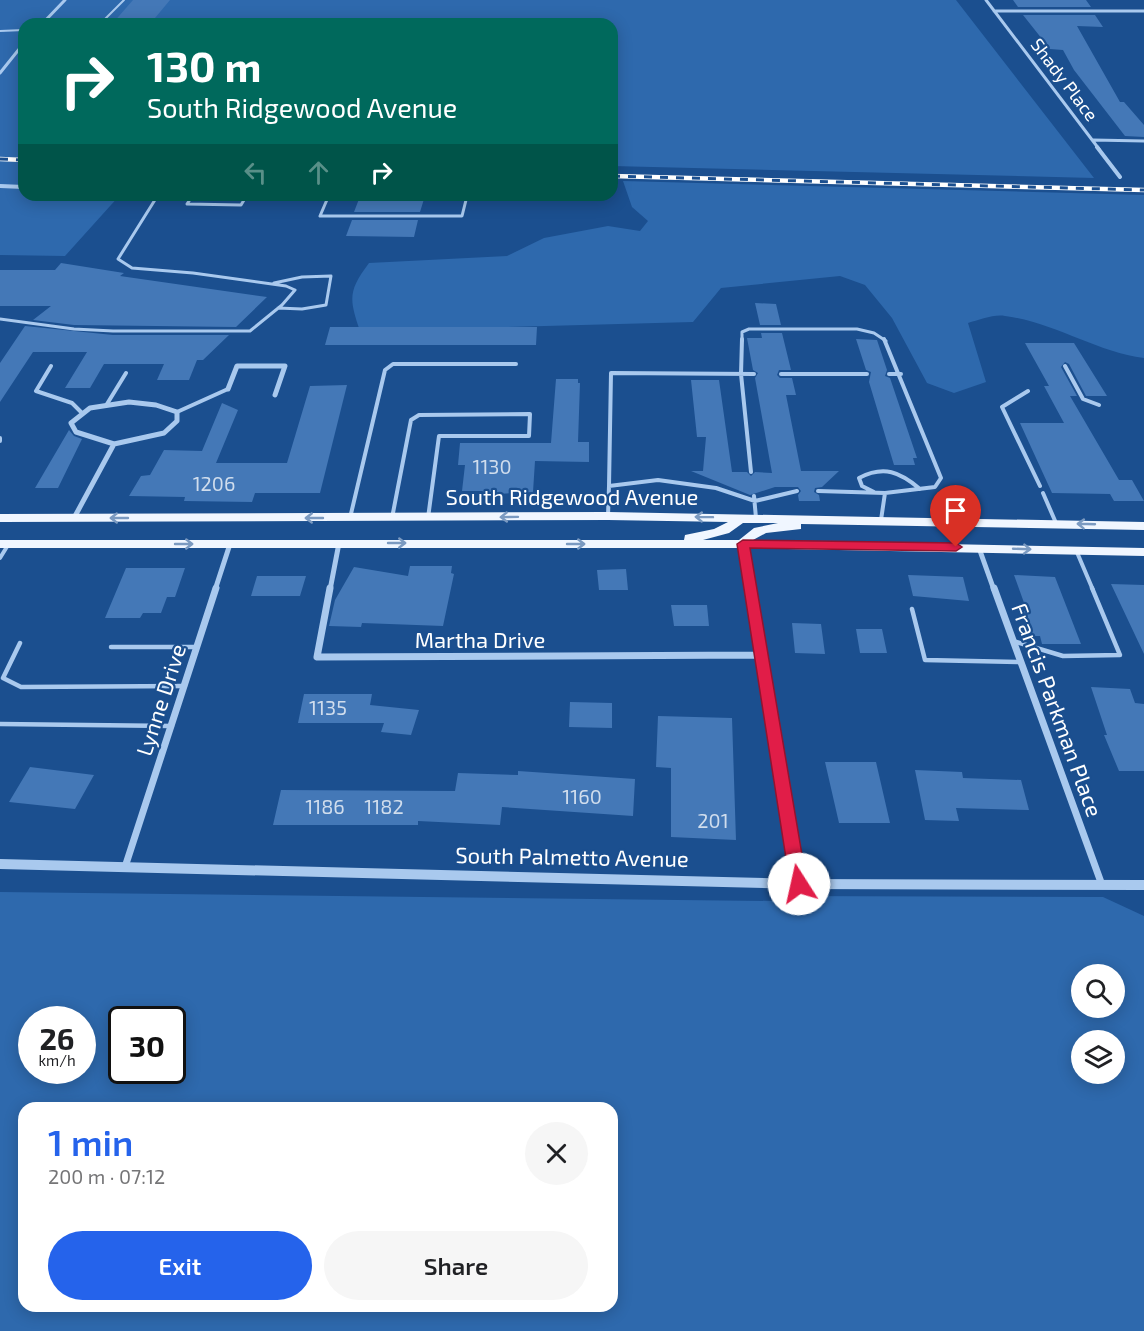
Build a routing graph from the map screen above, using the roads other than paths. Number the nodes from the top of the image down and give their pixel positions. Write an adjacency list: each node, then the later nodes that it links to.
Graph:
1 (65, 0): 6 (street)
2 (124, 0): 7 (lane)
3 (986, 0): 4 (street, Shady Place)
4 (994, 11): 5 (street); 12 (street, Shady Place)
5 (1144, 11)
6 (48, 18)
7 (106, 18)
8 (18, 30): 9 (lane)
9 (0, 31)
10 (18, 50): 11 (street)
11 (0, 73)
12 (1093, 140): 13 (street); 14 (street, Shady Place)
13 (1144, 141)
14 (1120, 177)
15 (0, 186): 16 (street)
16 (18, 187)
17 (154, 201): 22 (lane)
18 (190, 201): 19 (lane)
19 (243, 201)
20 (326, 201): 21 (lane)
21 (466, 201)
22 (272, 284): 23 (lane); 23 (lane)
23 (278, 308): 24 (lane)
24 (0, 319)
25 (516, 364): 56 (lane)
26 (51, 366): 40 (lane)
27 (1065, 366): 39 (lane)
28 (126, 374): 38 (lane)
29 (741, 374): 30 (lane); 34 (lane); 43 (lane); 44 (lane)
30 (754, 374)
31 (782, 374): 32 (lane)
32 (867, 374)
33 (889, 374): 34 (lane)
34 (901, 374): 46 (lane)
35 (228, 389): 37 (street); 41 (lane)
36 (1028, 391): 45 (lane)
37 (275, 395)
38 (107, 404): 40 (street); 41 (street)
39 (1099, 405)
40 (81, 412): 42 (street)
41 (177, 412): 42 (street)
42 (114, 444): 55 (street)
43 (752, 472)
44 (609, 486): 52 (lane); 53 (lane)
45 (1040, 486)
46 (920, 489): 49 (lane); 50 (lane)
47 (797, 491): 52 (lane)
48 (818, 491): 49 (lane)
49 (876, 493): 50 (lane)
50 (885, 493): 62 (lane)
51 (1043, 493): 63 (lane)
52 (755, 499): 60 (lane)
53 (608, 516): 58 (main road, South Ridgewood Avenue, one-way to 58); 59 (main road, South Ridgewood Avenue, one-way to 53)
54 (0, 518): 55 (main road, South Ridgewood Avenue)
55 (74, 518): 56 (main road, South Ridgewood Avenue, one-way to 55)
56 (350, 518): 57 (main road, South Ridgewood Avenue)
57 (392, 518): 58 (main road, South Ridgewood Avenue); 58 (lane)
58 (428, 518)
59 (740, 518): 60 (main road, South Ridgewood Avenue); 68 (main road)
60 (756, 518): 61 (main road, South Ridgewood Avenue)
61 (846, 519): 62 (main road, South Ridgewood Avenue); 69 (main road)
62 (881, 520): 63 (main road, South Ridgewood Avenue)
63 (1056, 523): 64 (main road, South Ridgewood Avenue, one-way to 63)
64 (1144, 526)
65 (4, 543): 67 (main road, South Ridgewood Avenue, one-way to 67); 73 (lane)
66 (339, 543): 67 (main road, South Ridgewood Avenue); 68 (main road, South Ridgewood Avenue, one-way to 68); 79 (street, Martha Drive)
67 (231, 544): 77 (street, Lynne Drive)
68 (670, 544): 69 (main road, South Ridgewood Avenue)
69 (743, 544): 70 (main road, South Ridgewood Avenue); 79 (street)
70 (979, 548): 71 (main road, South Ridgewood Avenue, one-way to 71); 75 (street, Francis Parkman Place)
71 (1076, 550): 72 (main road, South Ridgewood Avenue); 75 (lane)
72 (1144, 552)
73 (0, 558)
74 (912, 609): 80 (lane)
75 (1013, 641): 80 (street, Francis Parkman Place)
76 (20, 643): 81 (lane)
77 (197, 647): 78 (lane); 81 (street, Lynne Drive)
78 (111, 648)
79 (759, 655): 86 (street)
80 (1021, 662): 87 (street, Francis Parkman Place)
81 (185, 686): 83 (street, Lynne Drive)
82 (0, 724): 83 (lane)
83 (172, 726): 85 (street, Lynne Drive)
84 (0, 864): 85 (street, South Palmetto Avenue)
85 (125, 867): 86 (street, South Palmetto Avenue)
86 (799, 884): 87 (street, South Palmetto Avenue)
87 (1102, 885): 88 (street, South Palmetto Avenue)
88 (1144, 885)

